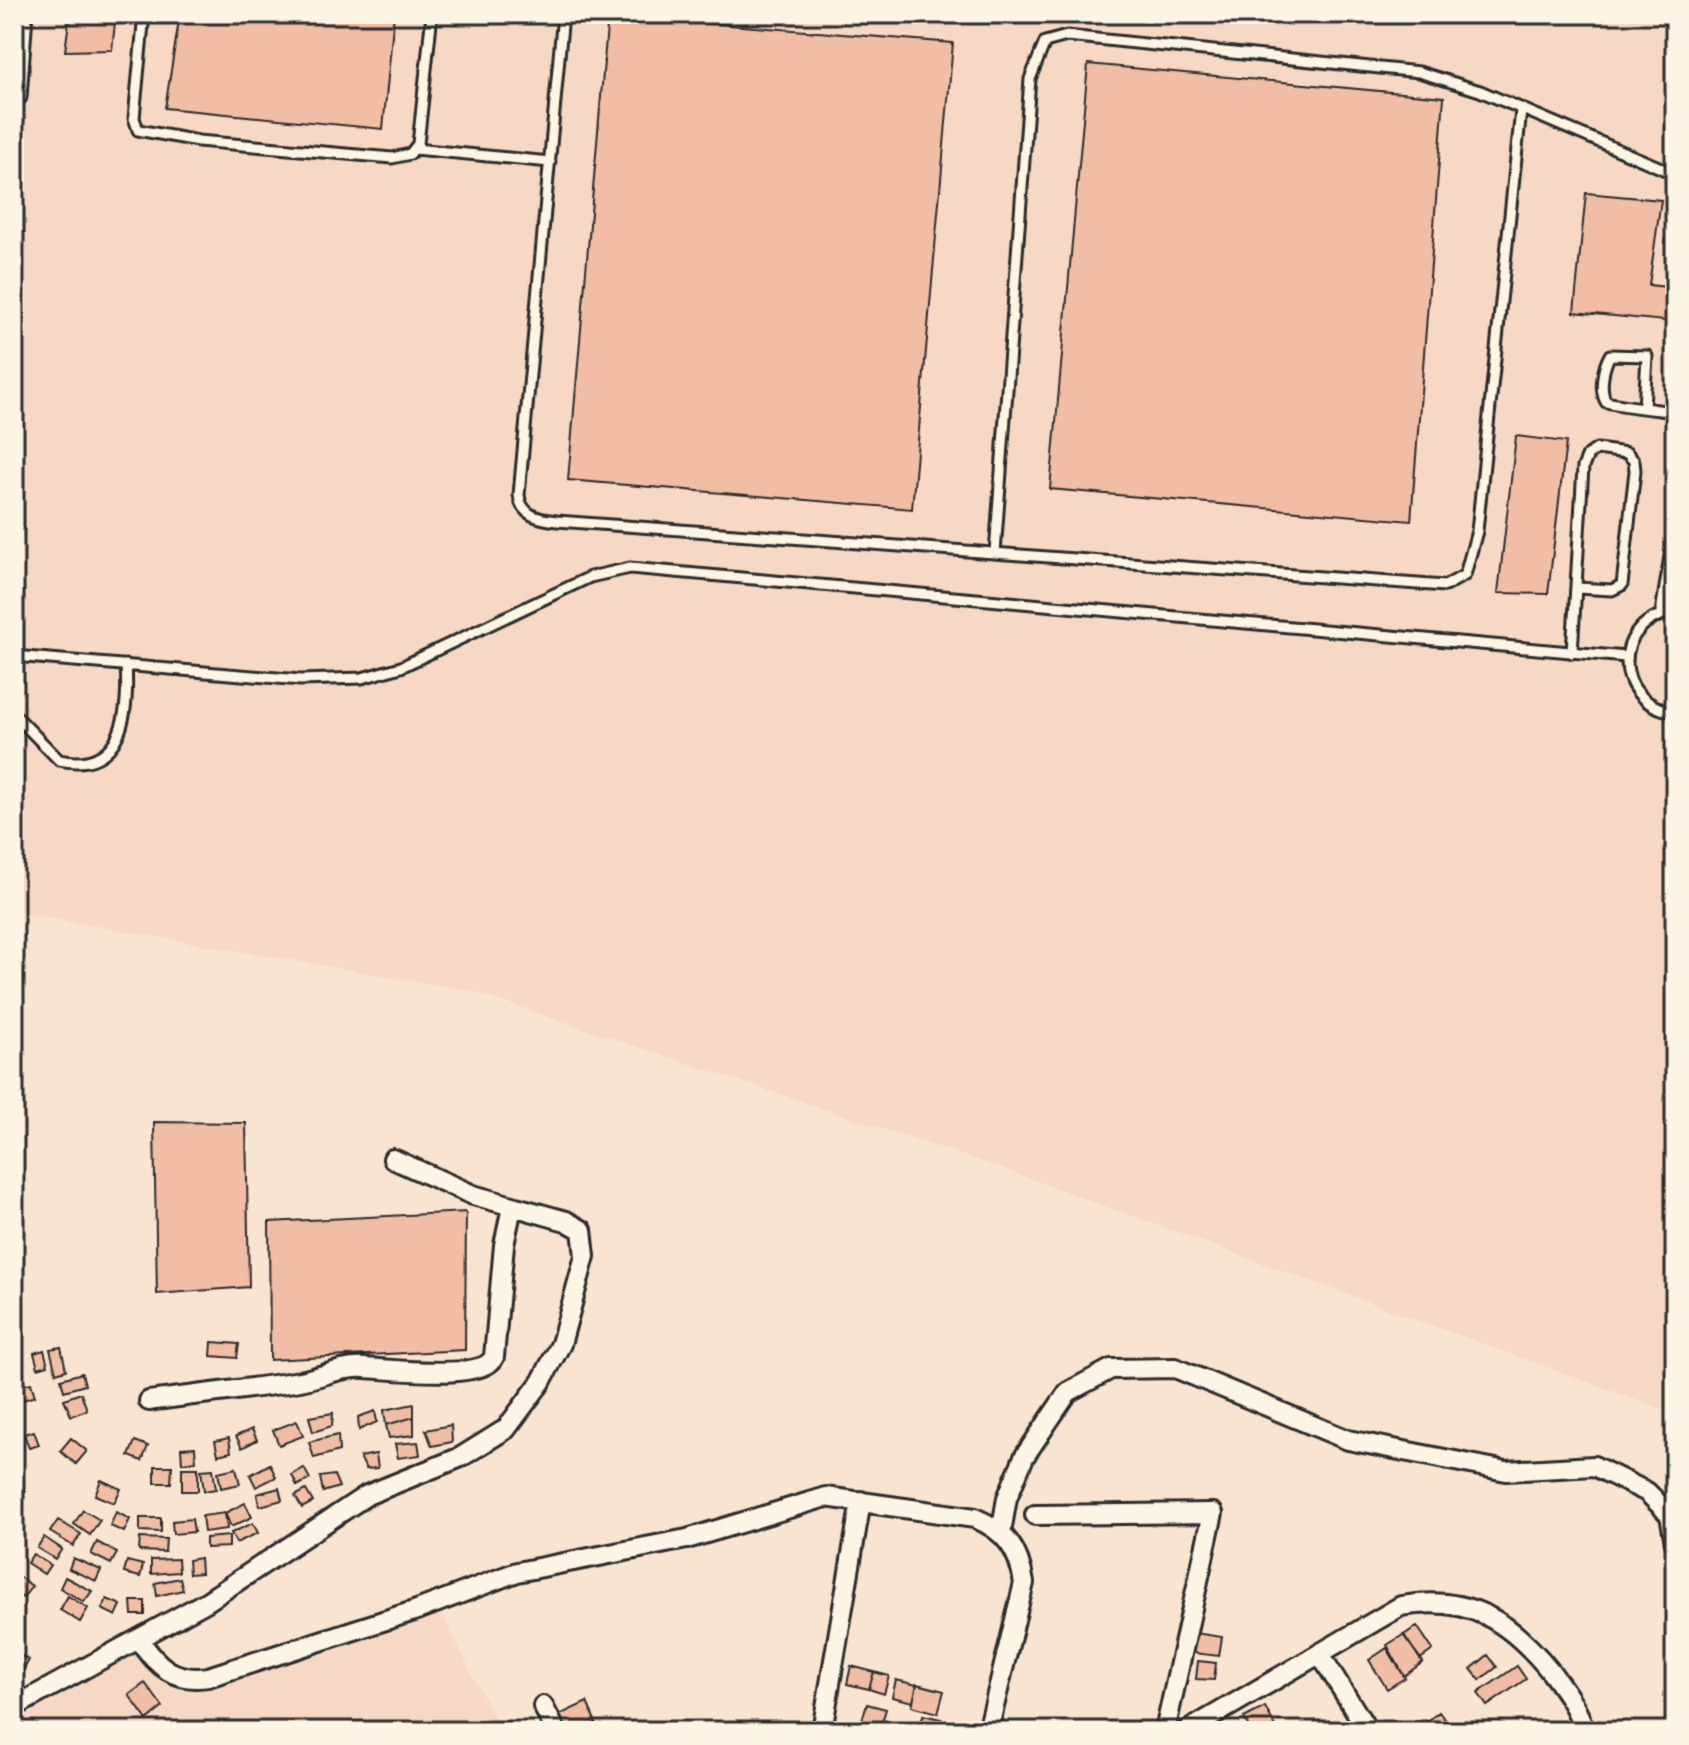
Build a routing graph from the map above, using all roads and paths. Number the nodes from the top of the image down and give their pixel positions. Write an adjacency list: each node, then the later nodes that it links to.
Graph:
1 (27, 14): 5 (lane)
2 (144, 14): 7 (lane)
3 (432, 14): 7 (lane)
4 (563, 14): 8 (lane)
5 (21, 98)
6 (1521, 110): 9 (lane); 13 (lane); 13 (lane)
7 (415, 149): 8 (lane)
8 (550, 162): 13 (lane)
9 (1675, 172)
10 (1644, 408): 10 (lane); 11 (lane)
11 (1675, 412)
12 (1675, 524): 16 (lane)
13 (995, 553)
14 (1577, 588): 14 (lane); 17 (lane)
15 (1675, 612): 16 (lane)
16 (1661, 613): 19 (lane)
17 (1572, 653): 19 (lane); 20 (lane)
18 (14, 656): 20 (lane)
19 (1626, 657): 21 (lane)
20 (126, 665): 22 (lane)
21 (1675, 712)
22 (14, 714)
23 (393, 1159): 24 (street)
24 (512, 1207): 25 (street); 30 (street)
25 (149, 1401)
26 (861, 1501): 28 (street); 30 (street); 35 (street)
27 (1035, 1515): 37 (street)
28 (1001, 1533): 29 (street); 36 (street)
29 (1675, 1543)
30 (140, 1640): 33 (street)
31 (1320, 1654): 38 (street); 39 (street); 40 (street)
32 (543, 1706): 34 (street)
33 (14, 1707)
34 (556, 1731)
35 (822, 1731)
36 (988, 1731)
37 (1165, 1731)
38 (1187, 1731)
39 (1368, 1731)
40 (1584, 1731)

